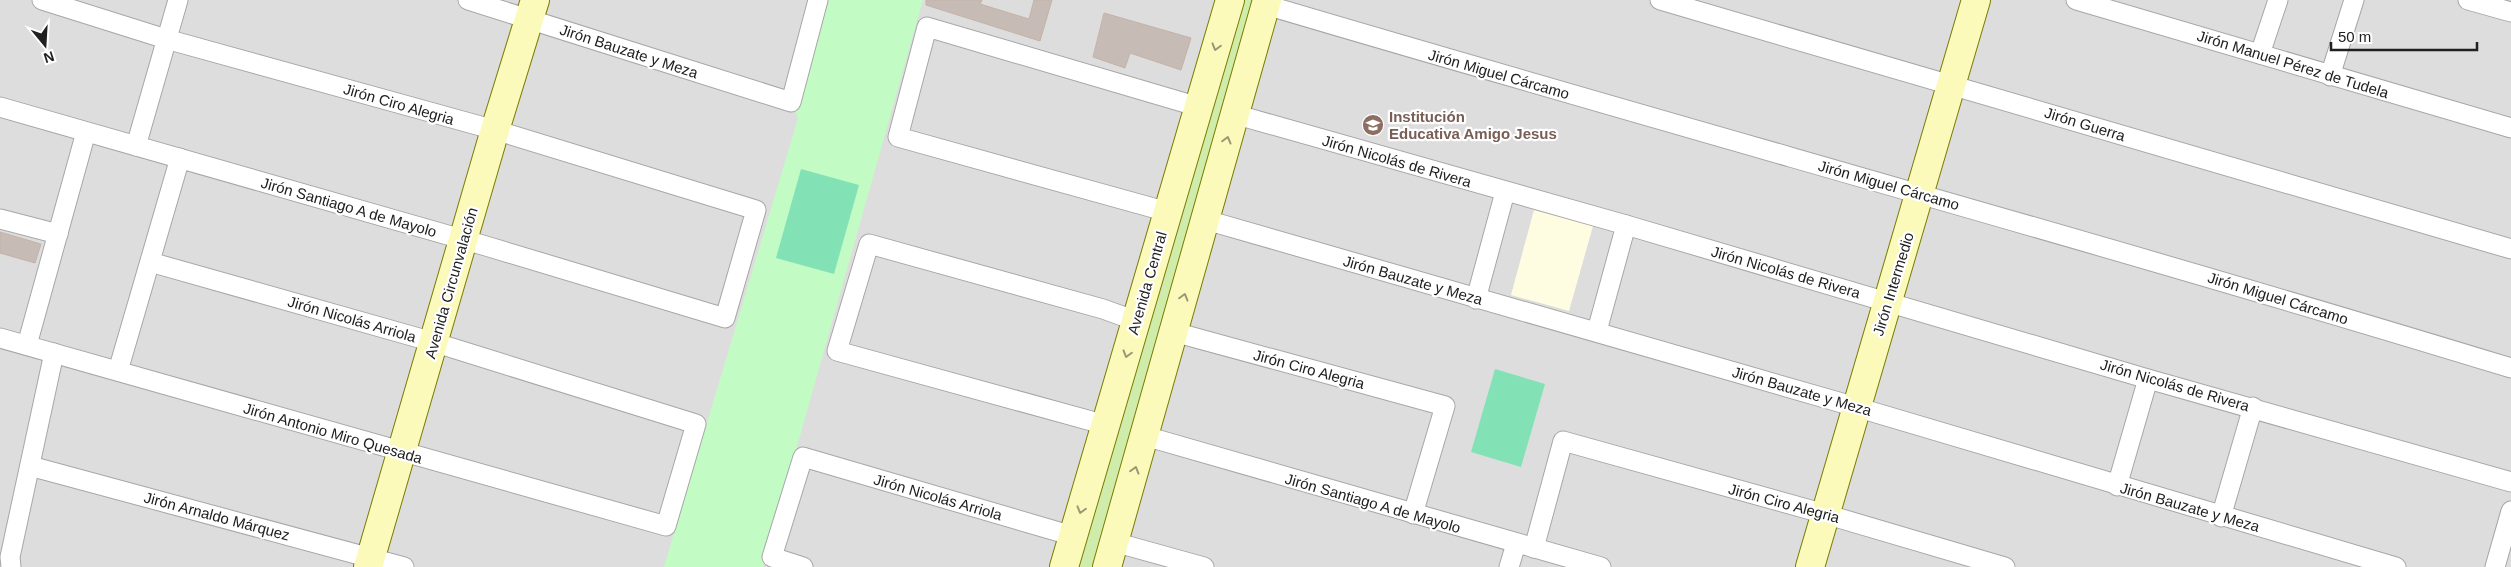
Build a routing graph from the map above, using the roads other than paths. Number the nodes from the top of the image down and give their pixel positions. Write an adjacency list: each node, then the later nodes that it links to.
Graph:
1 (42, 0): 15 (street, Jirón Ciro Alegria)
2 (178, 0): 15 (street)
3 (468, 0): 13 (street, Jirón Bauzate y Meza)
4 (818, 0): 13 (street, Jirón Bauzate y Meza)
5 (1230, 0): 20 (main road, Avenida Central, one-way to 20)
6 (1660, 0): 18 (street, Jirón Guerra)
7 (1976, 0): 18 (main road, Jirón Intermedio)
8 (2076, 0): 16 (street, Jirón Manuel Pérez de Tudela)
9 (2278, 0): 16 (street)
10 (2354, 0): 17 (street)
11 (2468, 0): 14 (street)
12 (1267, 2): 21 (main road); 28 (street, Jirón Miguel Cárcamo)
13 (532, 9): 23 (main road, Avenida Circunvalación)
14 (2511, 12)
15 (166, 38): 23 (street, Jirón Ciro Alegria); 25 (street)
16 (2260, 54): 17 (street, Jirón Manuel Pérez de Tudela)
17 (2330, 76): 22 (street, Jirón Manuel Pérez de Tudela)
18 (1951, 84): 28 (main road, Jirón Intermedio); 35 (street, Jirón Guerra)
19 (0, 107): 24 (street, Jirón Santiago A de Mayolo)
20 (1199, 107): 29 (main road, Avenida Central); 29 (street)
21 (1234, 114): 27 (street, Jirón Nicolás de Rivera); 31 (main road, one-way to 21)
22 (2511, 128)
23 (494, 130): 34 (main road, Avenida Circunvalación); 39 (street, Jirón Ciro Alegria)
24 (86, 132): 25 (street, Jirón Santiago A de Mayolo); 33 (street)
25 (136, 146): 26 (street, Jirón Santiago A de Mayolo)
26 (180, 158): 34 (street, Jirón Santiago A de Mayolo); 36 (street)
27 (1505, 192): 32 (street, Jirón Nicolás de Rivera); 37 (street)
28 (1920, 193): 38 (main road, Jirón Intermedio); 47 (street, Jirón Miguel Cárcamo)
29 (1168, 212): 40 (main road, Avenida Central)
30 (0, 219): 33 (street)
31 (1206, 220): 37 (street, Jirón Bauzate y Meza); 41 (main road, one-way to 31)
32 (1626, 224): 38 (street, Jirón Nicolás de Rivera); 42 (street)
33 (58, 234): 45 (street)
34 (464, 240): 39 (street, Jirón Santiago A de Mayolo); 44 (main road, Avenida Circunvalación)
35 (2511, 249)
36 (150, 262): 44 (street, Jirón Nicolás Arriola); 48 (street)
37 (1476, 298): 42 (street, Jirón Bauzate y Meza)
38 (1888, 302): 49 (street, Jirón Nicolás de Rivera); 50 (main road, Jirón Intermedio)
39 (725, 318)
40 (1136, 320): 52 (main road, Avenida Central, one-way to 52); 52 (street)
41 (1174, 332): 53 (main road); 59 (street, Jirón Ciro Alegria)
42 (1597, 332): 50 (street, Jirón Bauzate y Meza)
43 (0, 338): 45 (street, Jirón Antonio Miro Quesada)
44 (433, 342): 54 (main road, Avenida Circunvalación); 62 (street, Jirón Nicolás Arriola)
45 (27, 345): 46 (street, Jirón Antonio Miro Quesada)
46 (54, 353): 48 (street, Jirón Antonio Miro Quesada); 55 (street)
47 (2511, 368)
48 (118, 371): 54 (street, Jirón Antonio Miro Quesada)
49 (2148, 379): 51 (street, Jirón Nicolás de Rivera); 57 (street)
50 (1856, 407): 57 (street, Jirón Bauzate y Meza); 60 (main road, Jirón Intermedio)
51 (2253, 407): 56 (street, Jirón Nicolás de Rivera); 61 (street)
52 (1106, 425): 63 (main road, Avenida Central, one-way to 63)
53 (1144, 436): 59 (street, Jirón Santiago A de Mayolo); 66 (main road, one-way to 53)
54 (402, 452): 62 (street, Jirón Antonio Miro Quesada); 67 (main road, Avenida Circunvalación)
55 (30, 466): 67 (street, Jirón Arnaldo Márquez); 68 (street)
56 (2511, 482)
57 (2117, 486): 61 (street, Jirón Bauzate y Meza)
58 (2511, 511): 78 (street)
59 (1414, 514): 64 (street, Jirón Santiago A de Mayolo)
60 (1826, 514): 65 (street, Jirón Ciro Alegria); 75 (main road, Jirón Intermedio); 76 (street, Jirón Ciro Alegria)
61 (2221, 516): 77 (street, Jirón Bauzate y Meza)
62 (666, 526)
63 (1074, 536): 70 (street, Jirón Nicolás Arriola); 71 (main road, Avenida Central)
64 (1516, 544): 65 (street, Jirón Santiago A de Mayolo); 73 (street)
65 (1534, 548): 74 (street, Jirón Santiago A de Mayolo)
66 (1110, 554): 72 (street)
67 (369, 562): 69 (street, Jirón Arnaldo Márquez)
68 (11, 567)
69 (404, 567)
70 (803, 567)
71 (1064, 567)
72 (1204, 567)
73 (1508, 567)
74 (1601, 567)
75 (1810, 567)
76 (2005, 567)
77 (2396, 567)
78 (2495, 567)

